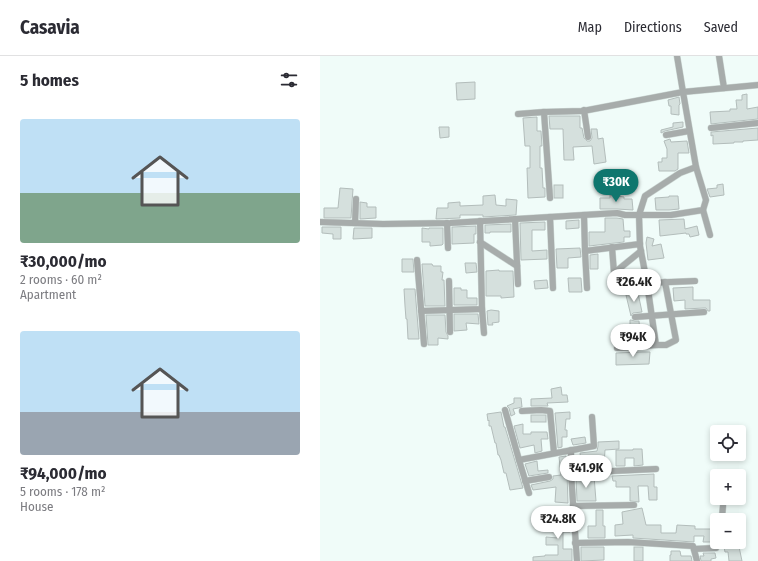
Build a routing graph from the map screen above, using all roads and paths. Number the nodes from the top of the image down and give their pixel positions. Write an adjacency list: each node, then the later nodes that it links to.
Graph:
1 (676, 56): 5 (street)
2 (719, 56): 4 (street)
3 (758, 85): 4 (street)
4 (724, 88): 5 (street)
5 (683, 92): 6 (street); 11 (street)
6 (584, 110): 7 (street); 13 (street)
7 (544, 112): 8 (street); 15 (street)
8 (518, 114)
9 (758, 123): 10 (street)
10 (711, 128)
11 (689, 131): 12 (street); 14 (street)
12 (666, 135)
13 (588, 137)
14 (696, 166): 17 (street); 18 (street)
15 (550, 198)
16 (356, 199): 24 (street)
17 (703, 210): 18 (street); 26 (street)
18 (639, 215): 19 (street); 28 (street)
19 (584, 216): 20 (street); 31 (street)
20 (550, 217): 21 (street); 40 (street)
21 (515, 219): 22 (street); 34 (street)
22 (480, 221): 25 (street); 27 (street)
23 (320, 222): 24 (street)
24 (355, 223): 25 (street)
25 (447, 223): 30 (street)
26 (710, 235)
27 (480, 242): 34 (street); 42 (street)
28 (640, 244): 29 (street); 32 (street)
29 (612, 247): 31 (street); 32 (street)
30 (448, 248)
31 (585, 251): 41 (street)
32 (641, 251): 38 (street)
33 (417, 260): 43 (street)
34 (517, 266): 39 (street)
35 (449, 280): 44 (street)
36 (695, 281): 37 (street)
37 (665, 282): 38 (street); 46 (street)
38 (647, 283): 47 (street)
39 (518, 284)
40 (552, 288)
41 (587, 288)
42 (482, 309): 44 (street); 50 (street)
43 (421, 310): 44 (street); 51 (street)
44 (449, 310): 49 (street)
45 (704, 312): 46 (street)
46 (671, 314): 47 (street); 52 (street)
47 (652, 315): 48 (street); 52 (street)
48 (635, 317)
49 (450, 332)
50 (484, 333)
51 (424, 344)
52 (656, 345): 53 (street)
53 (617, 348)
54 (505, 410): 59 (street)
55 (522, 411): 58 (street)
56 (592, 417): 57 (street)
57 (571, 450): 58 (street); 61 (street)
58 (554, 453): 59 (street)
59 (519, 460): 63 (street)
60 (656, 469): 61 (street)
61 (571, 473): 66 (street)
62 (549, 477): 63 (street)
63 (525, 481): 64 (street)
64 (529, 494)
65 (634, 505): 66 (street)
66 (573, 506): 69 (street)
67 (723, 506): 68 (street)
68 (722, 513)
69 (575, 543): 71 (street); 72 (street)
70 (710, 548): 71 (street)
71 (694, 549): 73 (street)
72 (577, 561)
73 (697, 561)

